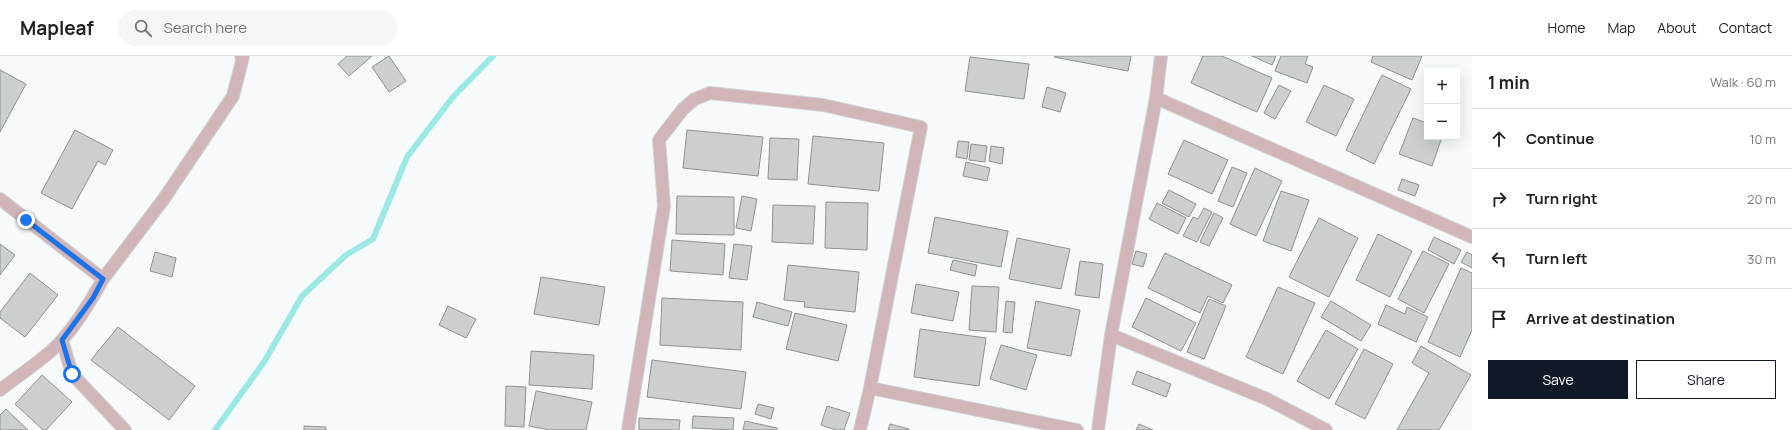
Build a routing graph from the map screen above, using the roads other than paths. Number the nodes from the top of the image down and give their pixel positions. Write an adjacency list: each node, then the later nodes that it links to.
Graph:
1 (241, 56): 6 (street)
2 (1161, 56): 3 (street)
3 (1156, 98): 5 (street); 7 (street)
4 (0, 199): 6 (street)
5 (1472, 237)
6 (103, 279): 8 (street)
7 (1111, 335): 15 (street); 16 (street)
8 (62, 340): 10 (street); 11 (street)
9 (870, 388): 12 (street); 13 (street); 14 (street)
10 (0, 390)
11 (125, 430)
12 (628, 430)
13 (860, 430)
14 (1077, 430)
15 (1098, 430)
16 (1326, 430)

